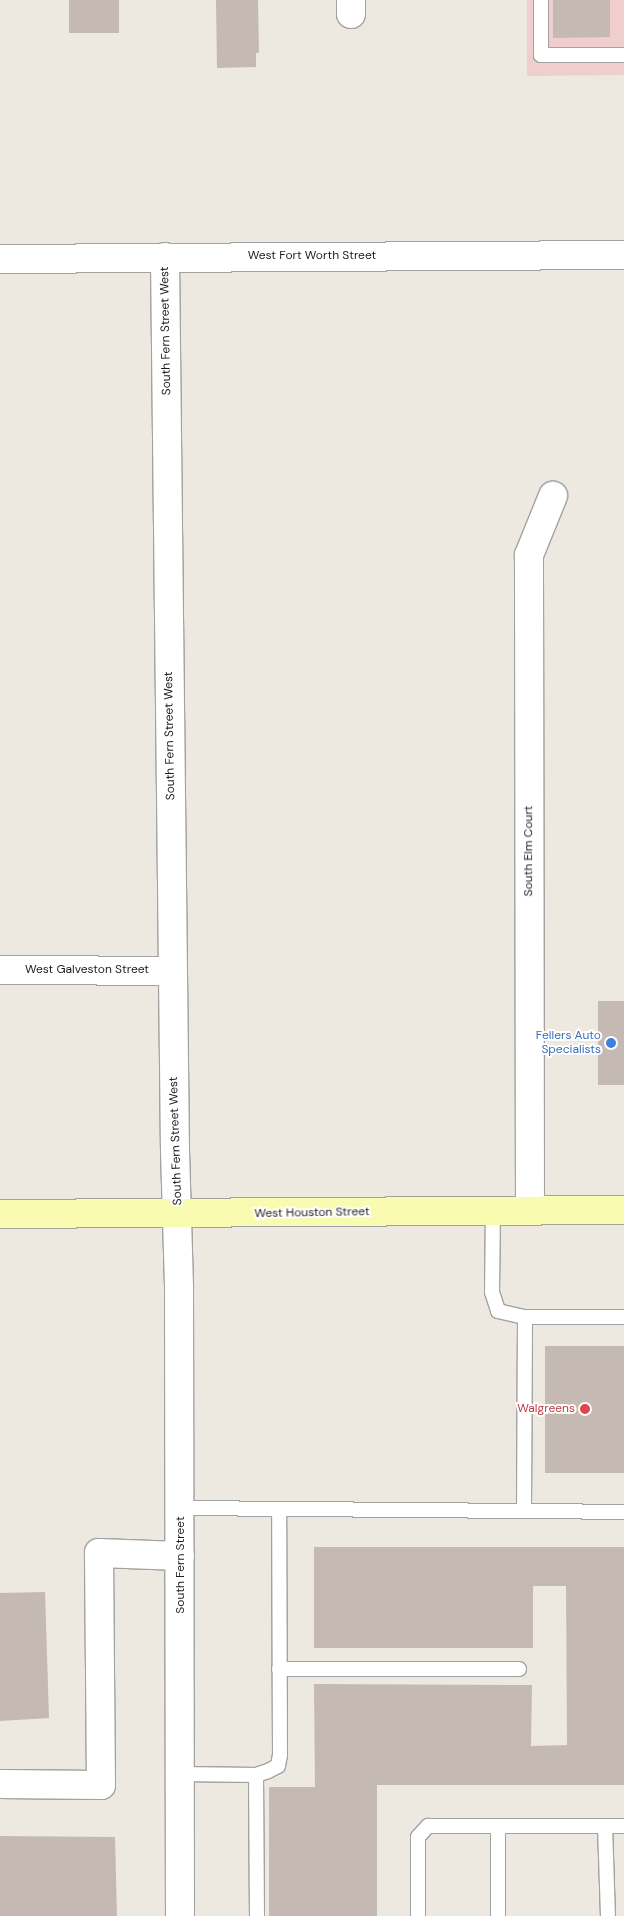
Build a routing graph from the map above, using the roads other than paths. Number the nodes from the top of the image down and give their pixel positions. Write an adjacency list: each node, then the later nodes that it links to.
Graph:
1 (541, 0): 2 (lane)
2 (624, 55)
3 (624, 255): 4 (street, West Fort Worth Street)
4 (165, 257): 5 (street, West Fort Worth Street); 8 (street, South Fern Street West)
5 (0, 259)
6 (553, 496): 11 (street, South Elm Court)
7 (0, 970): 8 (street, West Galveston Street)
8 (173, 971): 13 (street, South Fern Street West)
9 (624, 1210): 11 (main road, West Houston Street)
10 (493, 1211): 11 (main road, West Houston Street); 13 (main road, West Houston Street); 14 (lane)
11 (530, 1211)
12 (0, 1214): 13 (main road, West Houston Street)
13 (178, 1214): 16 (street, South Fern Street)
14 (525, 1317): 15 (lane); 18 (lane)
15 (624, 1317)
16 (181, 1508): 17 (lane); 20 (street, South Fern Street)
17 (279, 1509): 18 (lane); 21 (lane)
18 (524, 1511): 19 (lane)
19 (624, 1512)
20 (180, 1556): 23 (street, South Fern Street); 25 (street)
21 (279, 1669): 22 (lane); 24 (lane)
22 (519, 1669)
23 (180, 1774): 24 (lane); 29 (street, South Fern Street)
24 (256, 1775): 30 (lane)
25 (0, 1784)
26 (498, 1826): 27 (lane); 31 (lane); 32 (lane)
27 (605, 1826): 28 (lane); 33 (lane)
28 (624, 1826)
29 (180, 1916)
30 (257, 1916)
31 (418, 1916)
32 (498, 1916)
33 (608, 1916)

